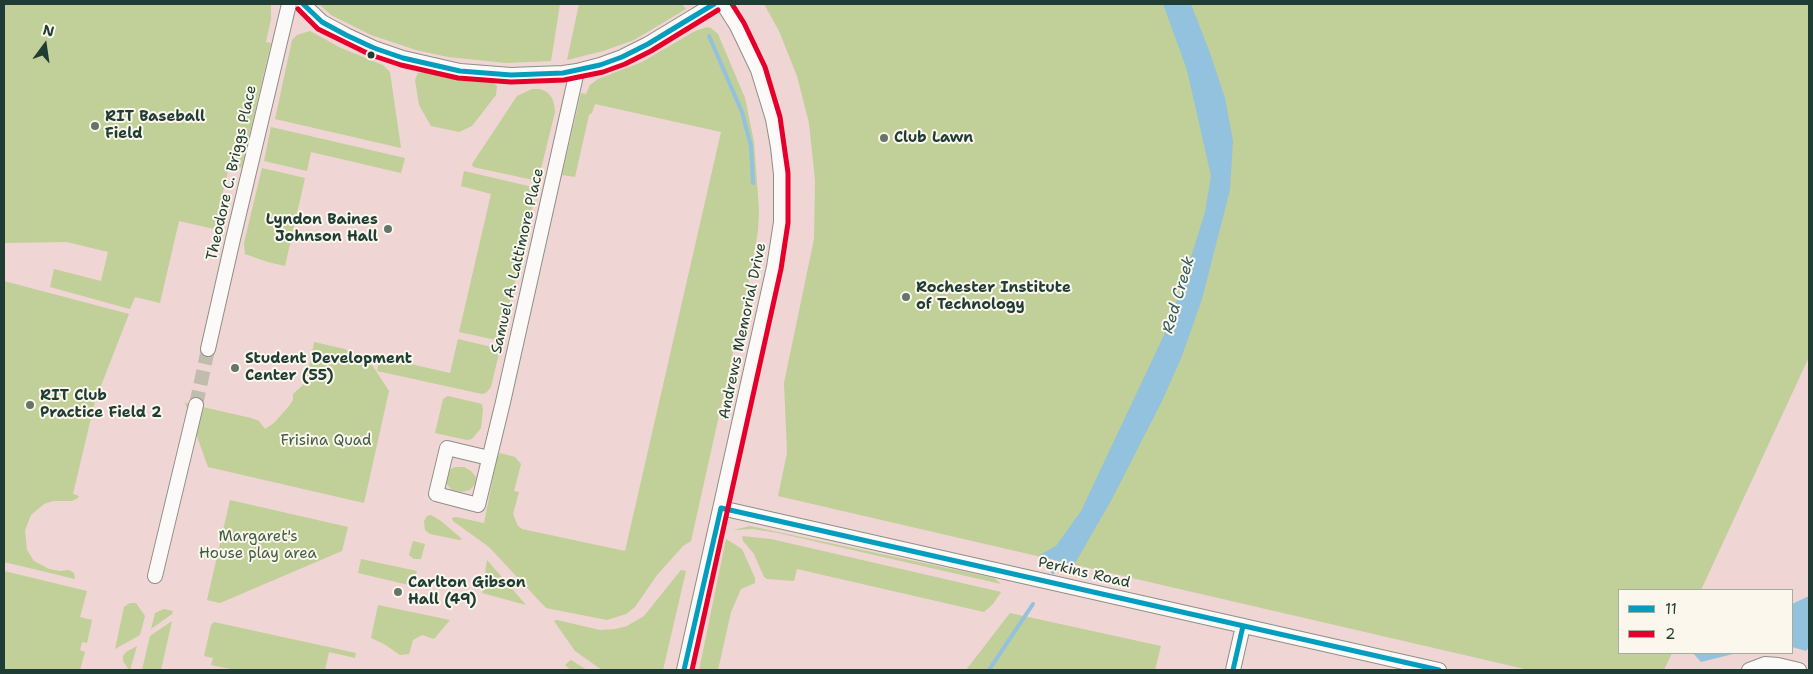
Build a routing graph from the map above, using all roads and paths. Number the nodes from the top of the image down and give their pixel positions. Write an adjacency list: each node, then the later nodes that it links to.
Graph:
1 (289, 4): 6 (street, Theodore C. Briggs Place)
2 (303, 4): 5 (street)
3 (714, 4): 5 (street)
4 (723, 4): 9 (street, Andrews Memorial Drive)
5 (577, 71): 8 (street, Samuel A. Lattimore Place)
6 (208, 350)
7 (196, 405): 10 (street)
8 (489, 458): 8 (street, Samuel A. Lattimore Place)
9 (721, 508): 11 (street, Perkins Road); 12 (street, Andrews Memorial Drive)
10 (156, 576)
11 (1243, 626): 13 (street); 14 (street, Perkins Road)
12 (684, 670)
13 (1233, 670)
14 (1439, 670)
15 (1749, 670): 16 (street)
16 (1799, 670)

